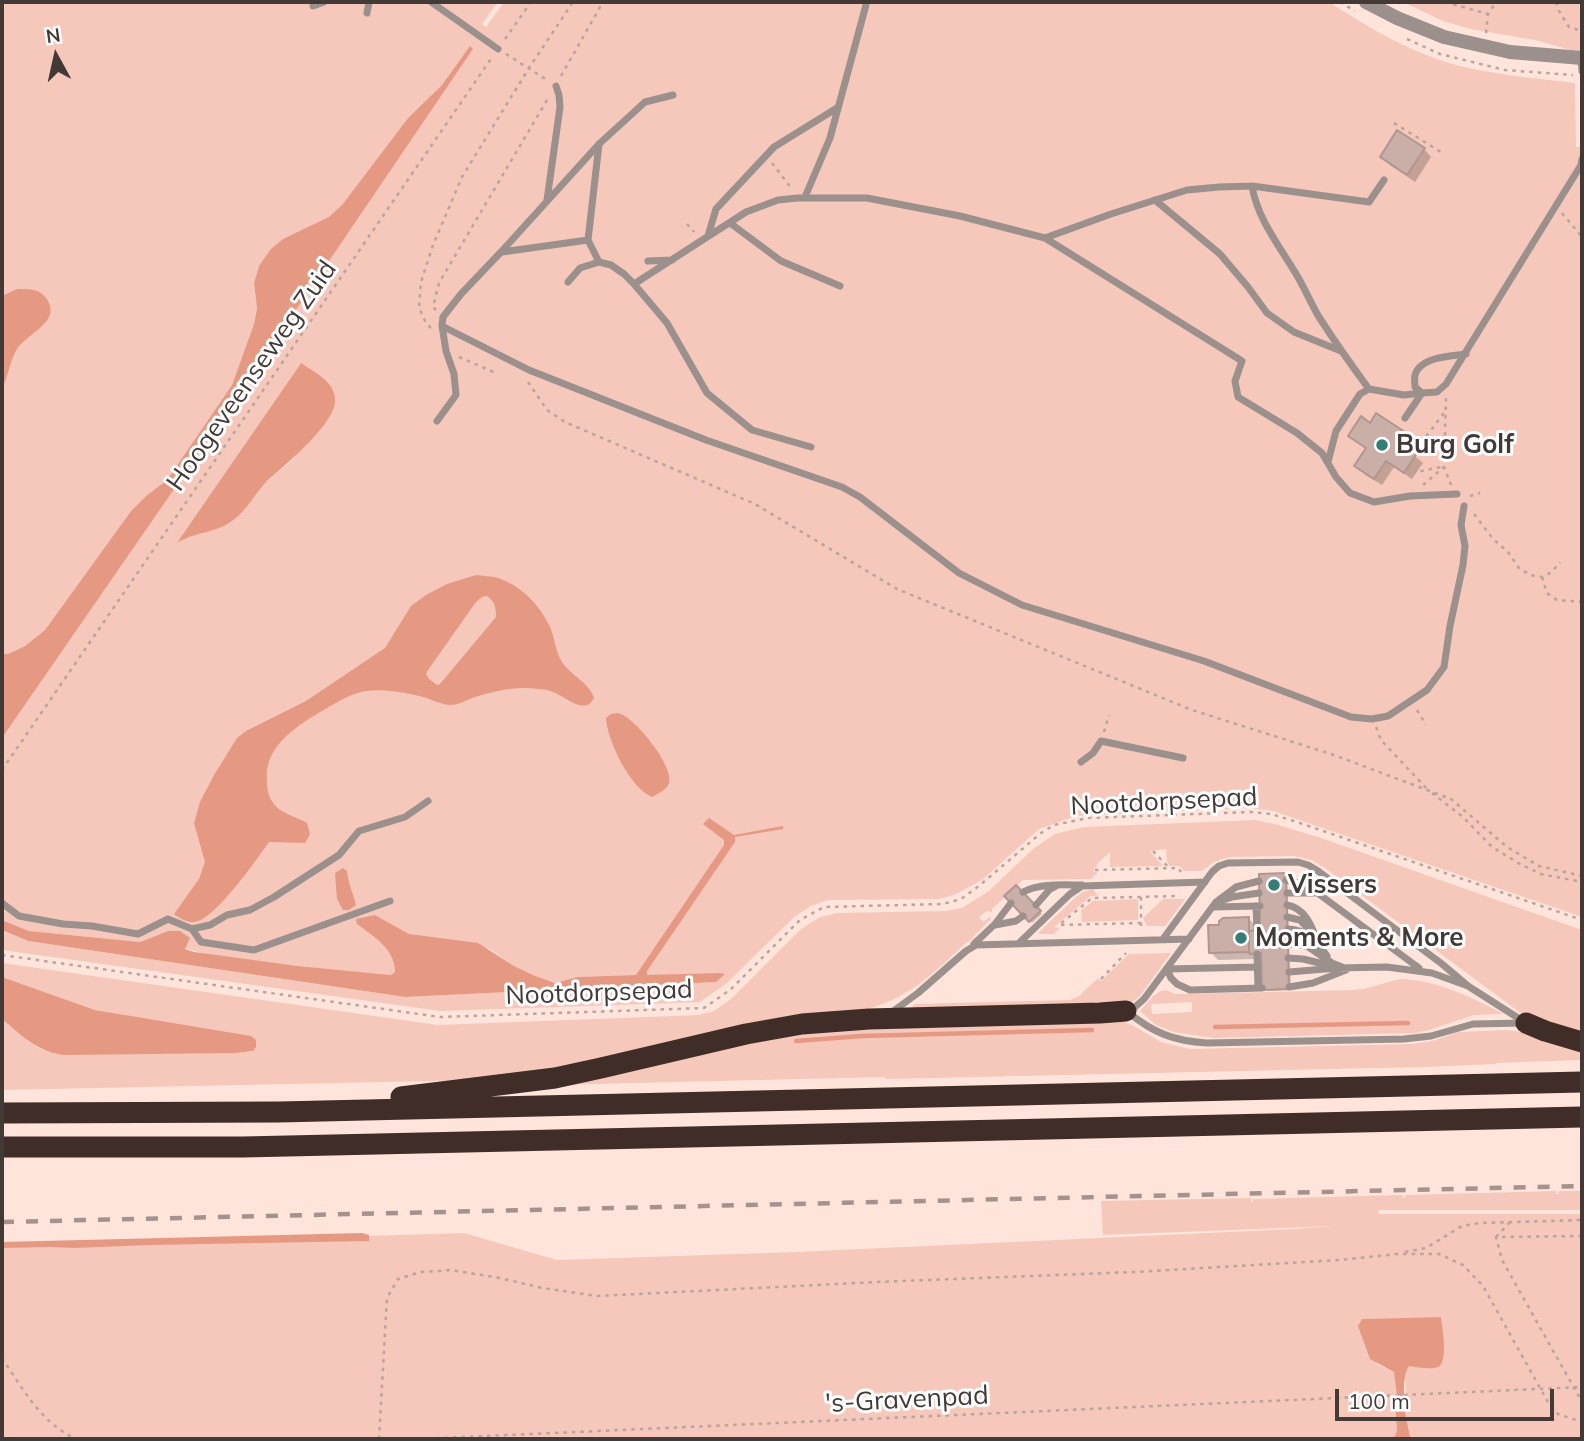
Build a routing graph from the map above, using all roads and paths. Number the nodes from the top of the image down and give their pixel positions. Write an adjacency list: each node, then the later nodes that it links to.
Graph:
1 (324, 2): 12 (lane)
2 (369, 2): 13 (lane)
3 (431, 2): 17 (lane)
4 (531, 2): 17 (path, Hoogeveenseweg Zuid)
5 (573, 2): 19 (path)
6 (603, 2): 20 (path)
7 (1367, 2): 16 (street)
8 (1446, 2): 14 (path)
9 (1496, 2): 14 (path)
10 (1556, 2): 15 (path)
11 (866, 5): 22 (lane)
12 (313, 6)
13 (367, 13)
14 (1488, 14): 16 (path)
15 (1582, 31)
16 (1485, 47): 18 (street)
17 (498, 49): 19 (path); 78 (path, Hoogeveenseweg Zuid)
18 (1582, 62)
19 (528, 68): 20 (path); 48 (path)
20 (556, 86): 32 (lane); 46 (path)
21 (673, 95): 24 (lane)
22 (838, 108): 26 (lane); 30 (lane)
23 (1394, 123): 25 (path)
24 (599, 144): 32 (lane); 38 (lane)
25 (1444, 154)
26 (766, 156): 30 (path); 35 (lane)
27 (1582, 159): 33 (lane)
28 (1384, 180): 29 (lane)
29 (1252, 186): 31 (lane); 50 (lane)
30 (802, 197): 34 (lane); 37 (lane)
31 (1155, 200): 37 (lane); 50 (lane)
32 (546, 201): 39 (lane)
33 (1557, 206): 36 (path); 51 (lane)
34 (730, 223): 35 (lane); 45 (lane)
35 (708, 237): 40 (lane)
36 (1582, 237)
37 (1045, 238): 62 (lane)
38 (588, 240): 39 (lane); 42 (lane)
39 (501, 252): 46 (lane)
40 (672, 260): 41 (lane); 44 (lane)
41 (648, 261)
42 (599, 262): 43 (lane); 44 (lane)
43 (568, 282)
44 (634, 284): 61 (lane)
45 (840, 286)
46 (443, 317): 47 (lane)
47 (442, 326): 48 (lane); 73 (lane)
48 (444, 339): 49 (lane)
49 (446, 351): 52 (path); 59 (lane)
50 (1341, 351): 55 (lane)
51 (1466, 354): 54 (lane); 56 (lane)
52 (498, 374)
53 (525, 379): 79 (path)
54 (1446, 384): 56 (lane); 57 (path)
55 (1369, 389): 56 (lane); 62 (lane)
56 (1422, 393): 58 (lane)
57 (1445, 412): 60 (path); 63 (path)
58 (1405, 418)
59 (437, 421)
60 (1421, 443)
61 (811, 447)
62 (1328, 462): 66 (lane)
63 (1444, 467): 64 (path); 65 (path); 66 (path)
64 (1412, 473)
65 (1457, 494): 66 (lane)
66 (1410, 496)
67 (1464, 506): 69 (path); 71 (lane)
68 (1560, 562): 69 (path)
69 (1542, 577): 70 (path)
70 (1582, 602)
71 (1412, 701): 73 (lane); 74 (path)
72 (1109, 715): 75 (path)
73 (1373, 719): 79 (path)
74 (1426, 725)
75 (1101, 741): 76 (lane); 77 (lane)
76 (1183, 758)
77 (1081, 762)
78 (2, 770)
79 (1428, 789): 83 (path); 87 (path)
80 (428, 801): 106 (lane)
81 (1153, 850): 82 (path)
82 (1169, 868)
83 (1582, 876)
84 (1286, 880): 94 (lane)
85 (1205, 881): 88 (lane); 93 (lane); 122 (lane)
86 (1259, 881): 100 (lane)
87 (1582, 882)
88 (1093, 884): 89 (lane); 112 (lane)
89 (1063, 885): 90 (lane); 98 (lane)
90 (1023, 892)
91 (1287, 893): 94 (lane)
92 (1259, 894): 100 (lane)
93 (1194, 896): 104 (path); 109 (lane)
94 (1321, 896): 120 (lane)
95 (390, 901): 106 (lane)
96 (2, 903): 106 (lane)
97 (1011, 903): 105 (lane)
98 (1035, 905)
99 (1287, 905): 111 (lane)
100 (1212, 907): 108 (lane); 110 (lane)
101 (1023, 916): 105 (lane)
102 (1287, 916): 111 (lane)
103 (1582, 920): 115 (path, Nootdorpsepad)
104 (1141, 923)
105 (993, 926): 114 (lane)
106 (192, 929)
107 (1288, 929): 111 (lane)
108 (1258, 930)
109 (1163, 939): 110 (lane); 112 (lane)
110 (1189, 939): 119 (lane)
111 (1317, 942): 117 (lane)
112 (1019, 943): 114 (lane)
113 (1288, 944): 117 (lane)
114 (966, 951): 125 (lane)
115 (2, 955)
116 (1289, 958): 118 (lane)
117 (1332, 962): 118 (lane)
118 (1353, 968): 120 (lane); 121 (lane); 123 (lane)
119 (1167, 969): 119 (lane); 124 (lane)
120 (1423, 971): 122 (lane)
121 (1289, 972)
122 (1468, 986): 126 (lane)
123 (1289, 988)
124 (1126, 1011): 125 (highway); 126 (lane)
125 (882, 1018): 129 (highway)
126 (1526, 1023): 127 (highway)
127 (1582, 1042)
128 (1582, 1082): 129 (highway)
129 (279, 1112): 130 (highway)
130 (2, 1113)
131 (1582, 1117): 132 (highway)
132 (2, 1147)
133 (1582, 1220): 134 (path)
134 (1510, 1222): 135 (path); 137 (path)
135 (1496, 1237): 136 (path); 140 (path)
136 (1582, 1237)
137 (1398, 1254): 141 (path); 145 (path)
138 (2, 1358): 144 (path)
139 (1582, 1387): 140 (path, 's-Gravenpad)
140 (1575, 1388): 141 (path, 's-Gravenpad); 142 (path)
141 (1540, 1389): 143 (path); 146 (path, 's-Gravenpad)
142 (1582, 1402)
143 (1582, 1422)
144 (76, 1439)
145 (379, 1439)
146 (419, 1439)

